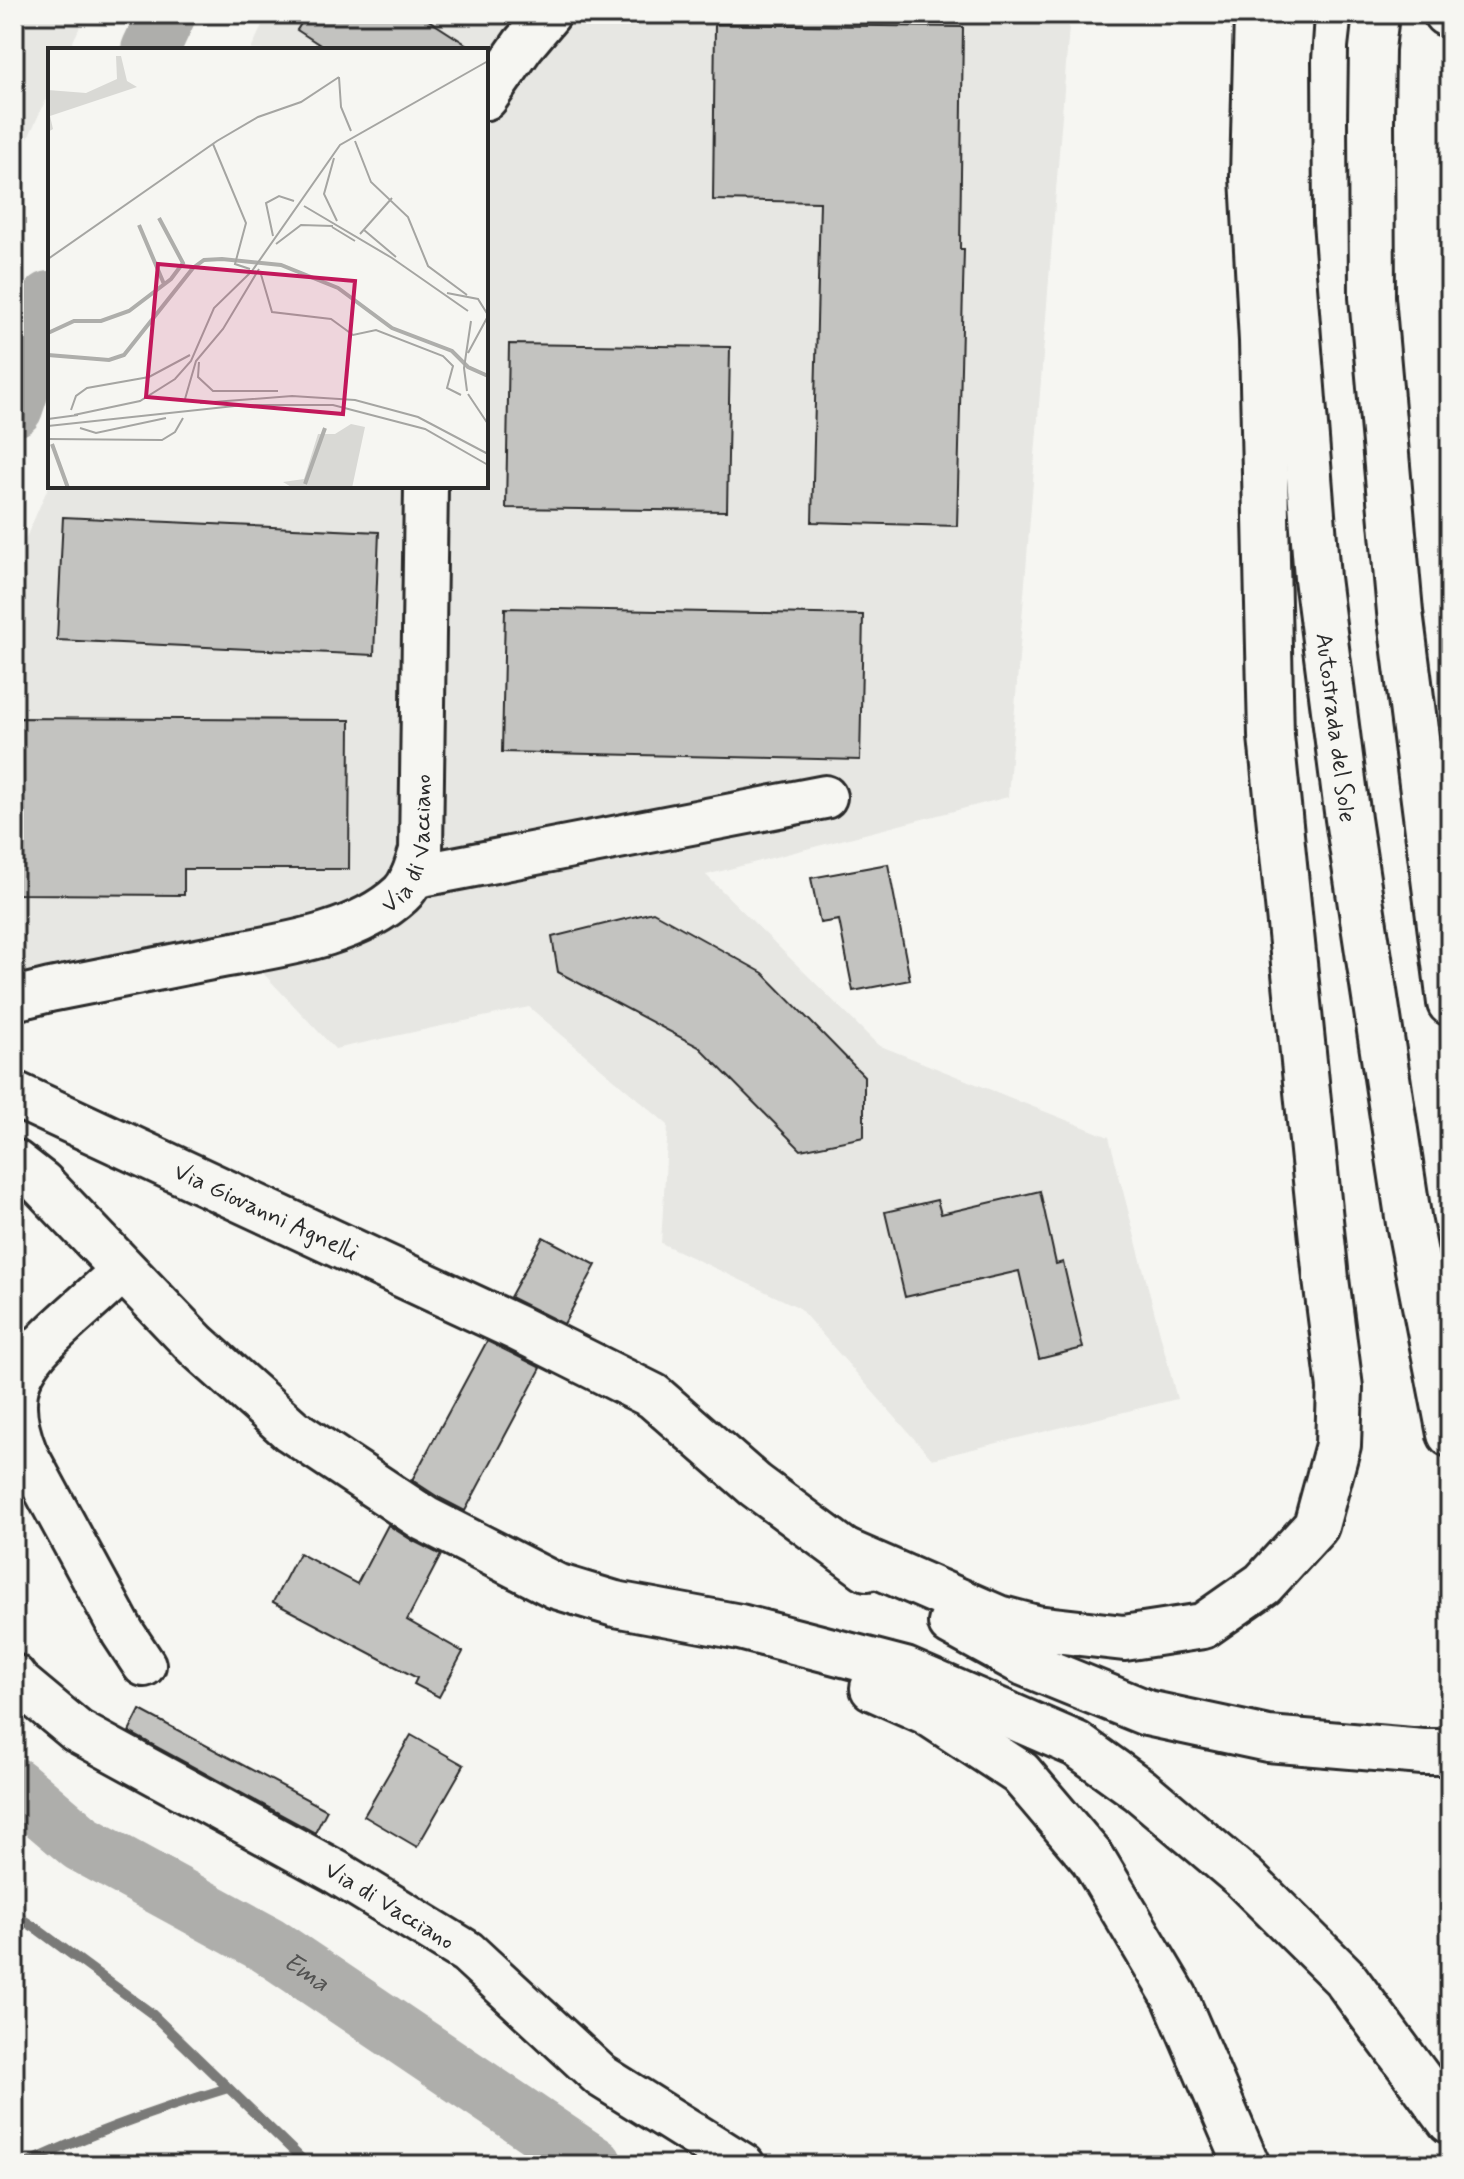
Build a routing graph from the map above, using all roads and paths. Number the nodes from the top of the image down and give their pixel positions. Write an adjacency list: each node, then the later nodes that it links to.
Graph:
1 (549, 14): 5 (street)
2 (1257, 14): 15 (highway)
3 (1291, 14): 14 (highway, Autostrada del Sole)
4 (1376, 14): 10 (highway)
5 (488, 95)
6 (426, 488): 8 (street, Via di Vacciano)
7 (825, 797): 8 (street)
8 (412, 877): 9 (street, Via di Vacciano)
9 (14, 999)
10 (1450, 1003)
11 (14, 1094): 15 (highway, Via Giovanni Agnelli)
12 (14, 1162): 13 (highway)
13 (123, 1270): 16 (highway); 17 (street)
14 (1450, 1434)
15 (844, 1551): 19 (highway)
16 (740, 1627): 20 (highway); 22 (highway)
17 (144, 1665)
18 (14, 1676): 21 (street, Via di Vacciano)
19 (1450, 1752)
20 (1450, 2121)
21 (743, 2165)
22 (1247, 2165)

